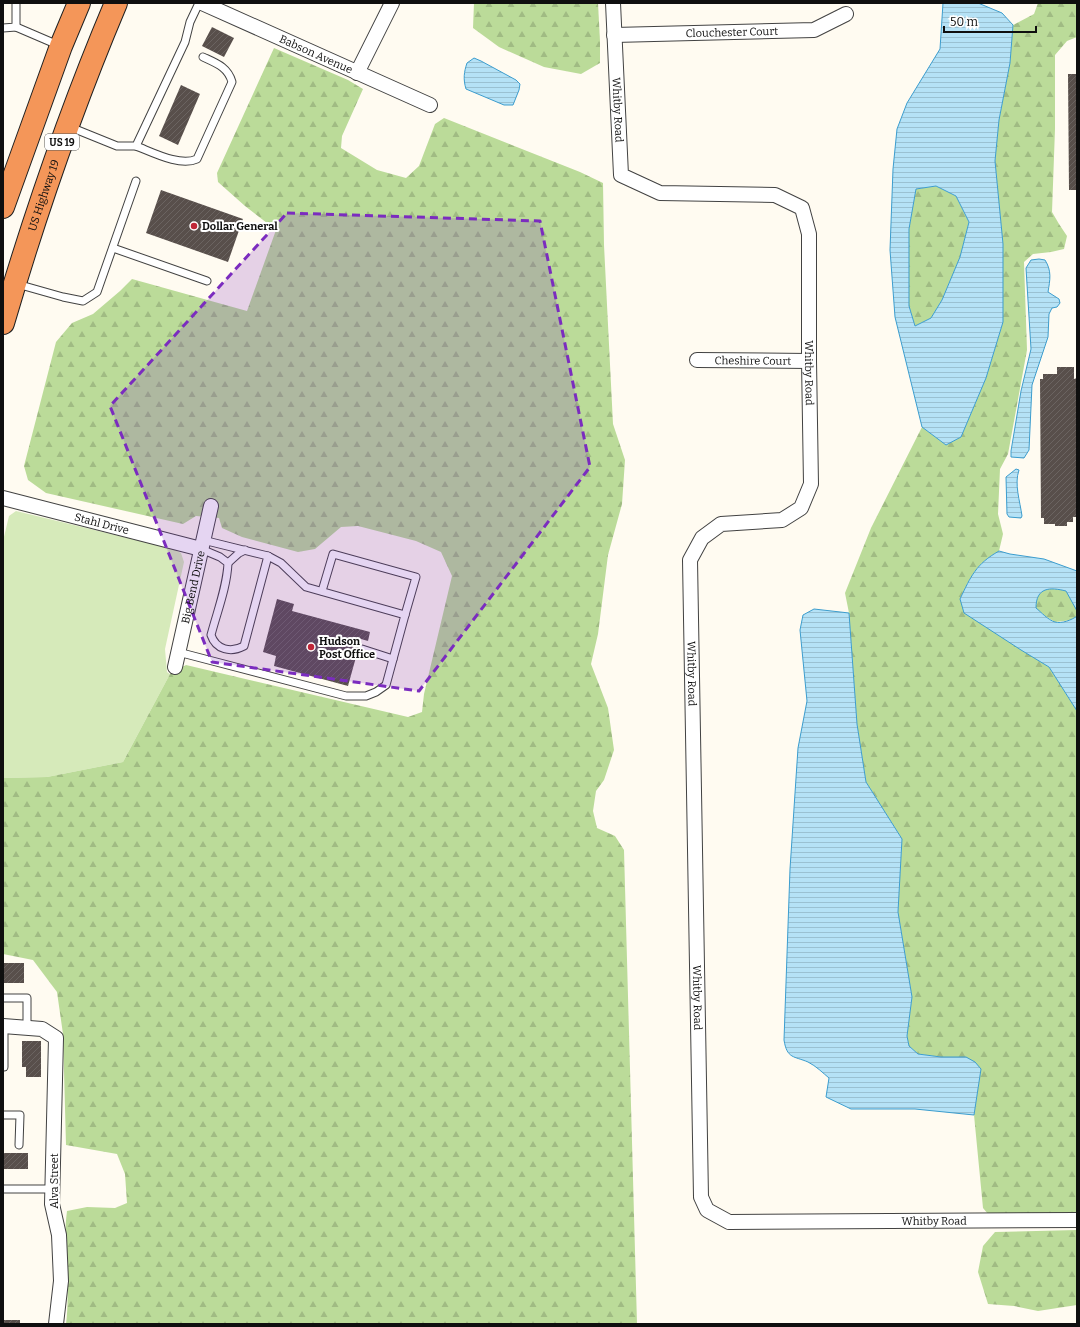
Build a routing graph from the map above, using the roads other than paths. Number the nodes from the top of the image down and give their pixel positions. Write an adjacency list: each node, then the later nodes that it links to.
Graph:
1 (16, 3): 9 (lane)
2 (79, 3): 12 (highway, US 19)
3 (116, 3): 16 (highway, US Highway 19 / US 19)
4 (199, 3): 17 (lane)
5 (202, 3): 14 (street, Babson Avenue)
6 (392, 3): 14 (street)
7 (613, 3): 11 (street, Whitby Road)
8 (846, 14): 11 (street, Clouchester Court)
9 (16, 27): 10 (lane); 12 (lane)
10 (3, 28)
11 (614, 35): 25 (street, Whitby Road)
12 (61, 46): 19 (highway, US 19)
13 (203, 57): 17 (lane)
14 (357, 72): 15 (street, Babson Avenue)
15 (430, 105)
16 (68, 127): 17 (lane); 22 (highway, US Highway 19 / US 19)
17 (136, 146)
18 (136, 181): 20 (lane)
19 (3, 206)
20 (113, 248): 21 (lane); 22 (lane)
21 (207, 281)
22 (15, 284): 23 (highway, US Highway 19 / US 19)
23 (3, 323)
24 (697, 360): 25 (street, Cheshire Court)
25 (809, 361): 46 (street, Whitby Road)
26 (3, 498): 28 (street, Stahl Drive)
27 (210, 506): 28 (street, Big Bend Drive)
28 (202, 545): 29 (lane); 31 (lane); 35 (street, Big Bend Drive)
29 (245, 550): 30 (lane); 31 (lane)
30 (268, 556): 31 (lane); 32 (lane)
31 (228, 563)
32 (322, 591): 33 (lane); 33 (lane)
33 (406, 615): 36 (lane)
34 (362, 650): 36 (lane)
35 (178, 652): 36 (lane); 37 (street, Big Bend Drive)
36 (393, 659)
37 (175, 667)
38 (3, 998): 40 (lane)
39 (3, 1026): 40 (street); 41 (lane)
40 (27, 1027): 45 (street, Alva Street)
41 (4, 1067)
42 (3, 1115): 43 (lane)
43 (19, 1145)
44 (3, 1189): 45 (lane)
45 (53, 1190): 47 (street, Alva Street)
46 (1077, 1220)
47 (56, 1324)

